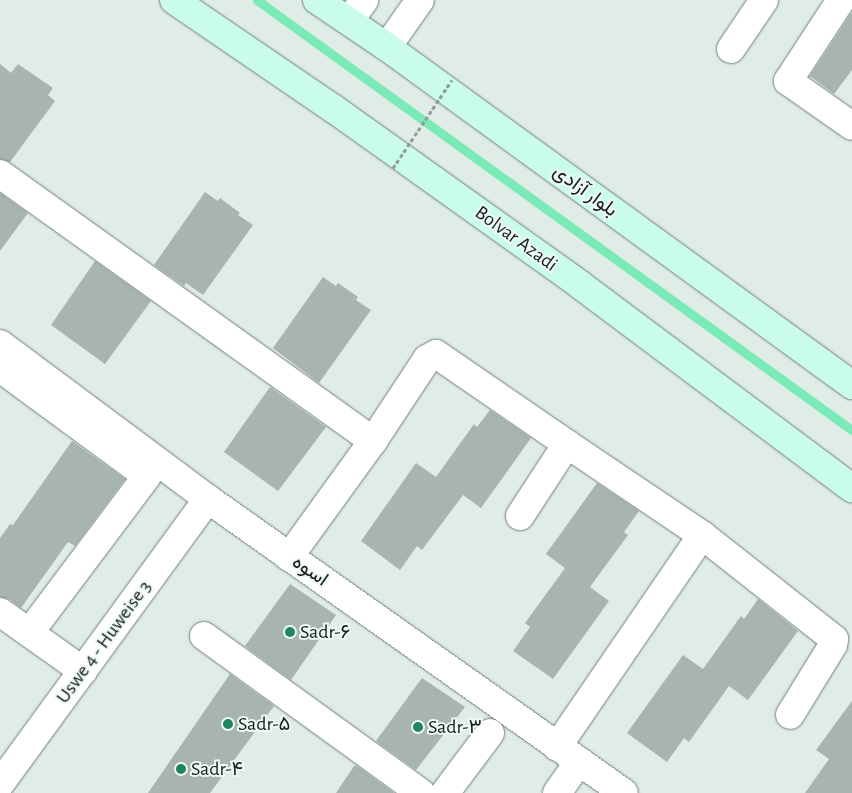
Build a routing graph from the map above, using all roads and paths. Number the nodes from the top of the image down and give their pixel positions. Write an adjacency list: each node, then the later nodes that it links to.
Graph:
1 (174, 0): 18 (main road, Bolvar Azadi)
2 (317, 0): 6 (main road, بلوار آزادی)
3 (420, 0): 7 (street)
4 (764, 0): 8 (street)
5 (841, 0): 10 (street)
6 (357, 10): 7 (main road, بلوار آزادی)
7 (387, 47): 15 (main road, بلوار آزادی)
8 (731, 48)
9 (452, 80): 11 (path, bridge)
10 (852, 126)
11 (393, 168)
12 (0, 174): 16 (street)
13 (0, 344): 19 (street, اسوه)
14 (0, 368): 24 (street)
15 (852, 385)
16 (373, 441): 17 (street); 22 (street)
17 (567, 444): 20 (street); 21 (street)
18 (852, 488)
19 (208, 499): 22 (street, اسوه); 26 (street, Uswe 4 - Huweise 3)
20 (520, 516)
21 (702, 535): 27 (street); 29 (street)
22 (289, 557): 29 (street, اسوه)
23 (0, 612): 24 (street)
24 (29, 632): 26 (street)
25 (204, 636): 31 (street)
26 (83, 671): 30 (street, Uswe 4 - Huweise 3)
27 (790, 715)
28 (490, 733): 32 (street)
29 (568, 754): 33 (street); 34 (street, اسوه)
30 (0, 784)
31 (421, 793)
32 (445, 793)
33 (556, 793)
34 (624, 793)

